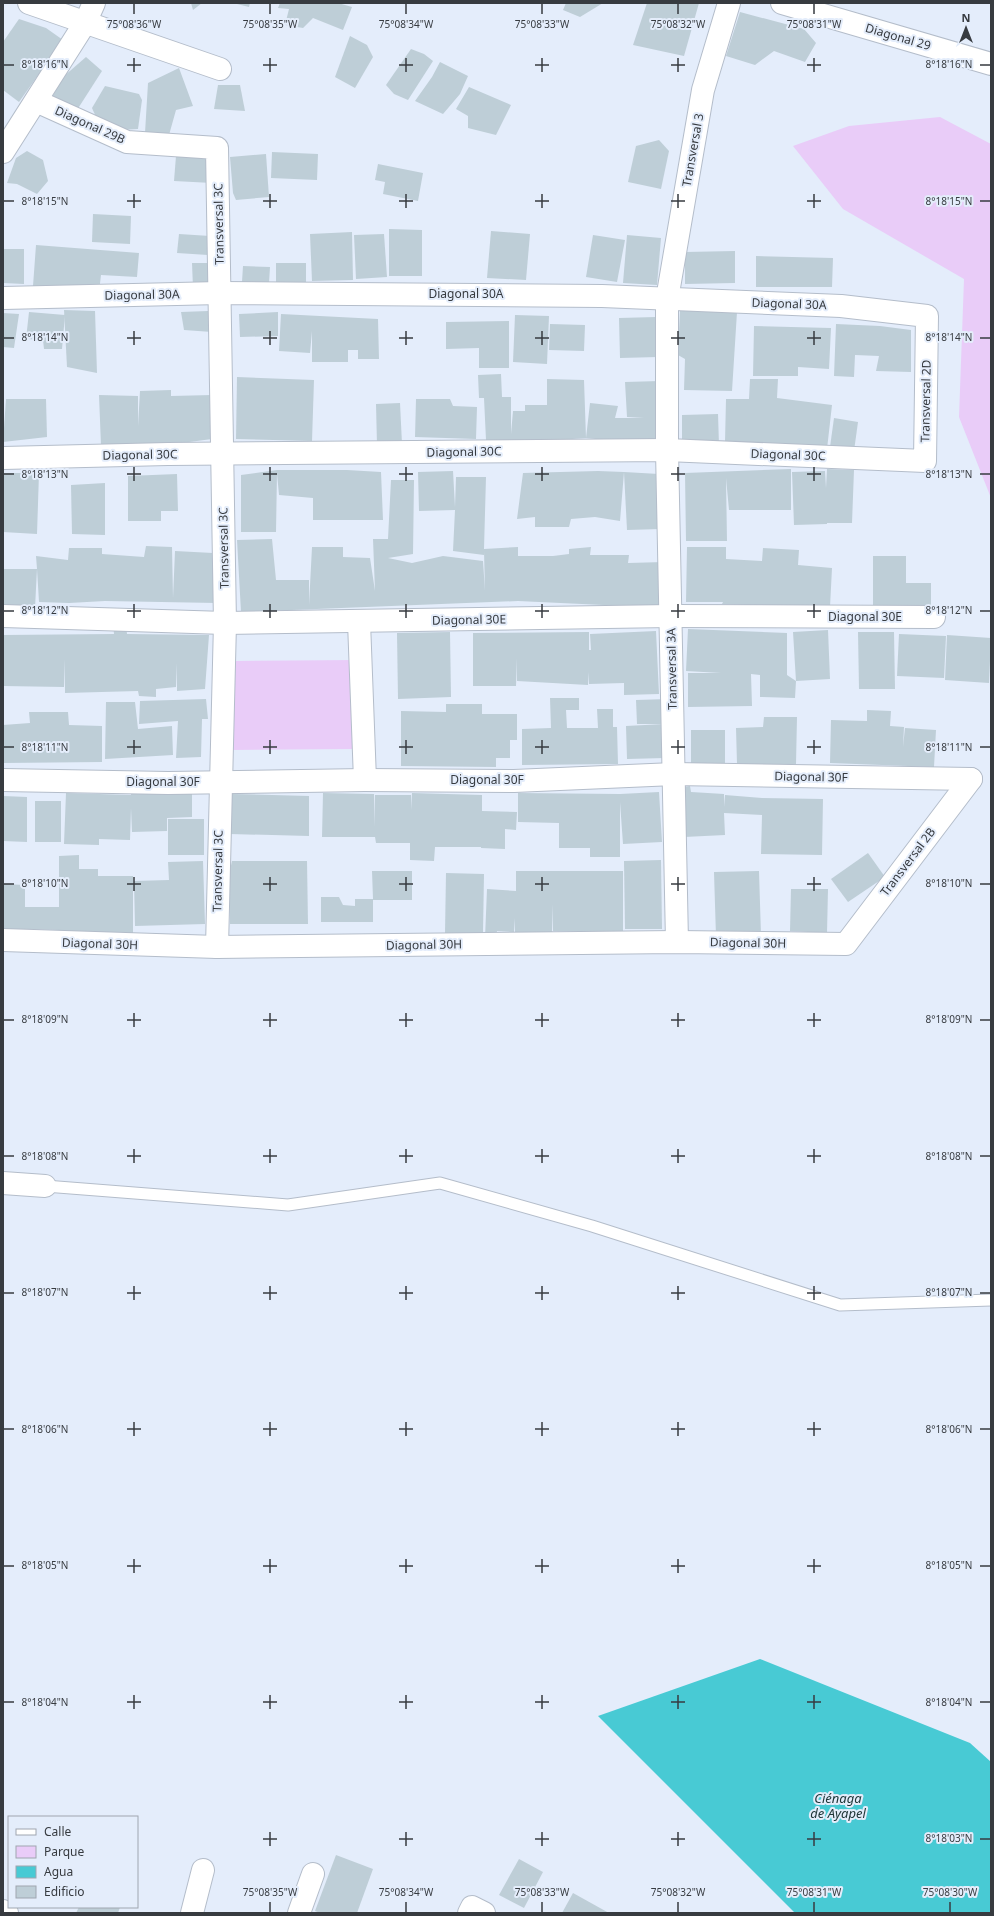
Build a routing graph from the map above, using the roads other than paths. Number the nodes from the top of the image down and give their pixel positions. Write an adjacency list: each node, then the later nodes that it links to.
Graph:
1 (29, 3): 5 (street)
2 (94, 3): 5 (street)
3 (729, 3): 13 (street, Transversal 3)
4 (782, 3): 6 (street, Diagonal 29)
5 (85, 23): 7 (street); 8 (street)
6 (991, 64)
7 (220, 69)
8 (36, 100): 9 (street, Diagonal 29B); 10 (street)
9 (217, 148): 11 (street, Transversal 3C)
10 (3, 152)
11 (220, 293): 12 (street, Diagonal 30A); 13 (street, Diagonal 30A); 16 (street, Transversal 3C)
12 (3, 298)
13 (667, 300): 14 (street, Diagonal 30A); 15 (street, Transversal 3A)
14 (927, 316): 18 (street, Transversal 2D)
15 (667, 450): 16 (street, Diagonal 30C); 18 (street, Diagonal 30C); 20 (street, Transversal 3A)
16 (223, 454): 17 (street, Diagonal 30C); 23 (street, Transversal 3C)
17 (3, 458)
18 (925, 461)
19 (3, 616): 23 (street, Diagonal 30E)
20 (671, 616): 21 (street, Diagonal 30E); 22 (street, Diagonal 30E); 24 (street, Transversal 3A)
21 (934, 617)
22 (359, 622): 23 (street, Diagonal 30E); 27 (street)
23 (225, 623): 28 (street, Transversal 3C)
24 (674, 774): 25 (street, Diagonal 30F); 27 (street, Diagonal 30F); 30 (street, Transversal 3A)
25 (971, 779): 31 (street, Transversal 2B)
26 (3, 780): 28 (street, Diagonal 30F)
27 (365, 780): 28 (street, Diagonal 30F)
28 (220, 782): 32 (street, Transversal 3C)
29 (3, 940): 32 (street, Diagonal 30H)
30 (677, 942): 31 (street, Diagonal 30H); 32 (street, Diagonal 30H)
31 (846, 944)
32 (216, 947)
33 (3, 1182): 34 (street)
34 (45, 1186): 35 (lane)
35 (991, 1300)
36 (203, 1870): 40 (street)
37 (313, 1874): 41 (street)
38 (3, 1911): 39 (street)
39 (7, 1913)
40 (192, 1913)
41 (298, 1913)

